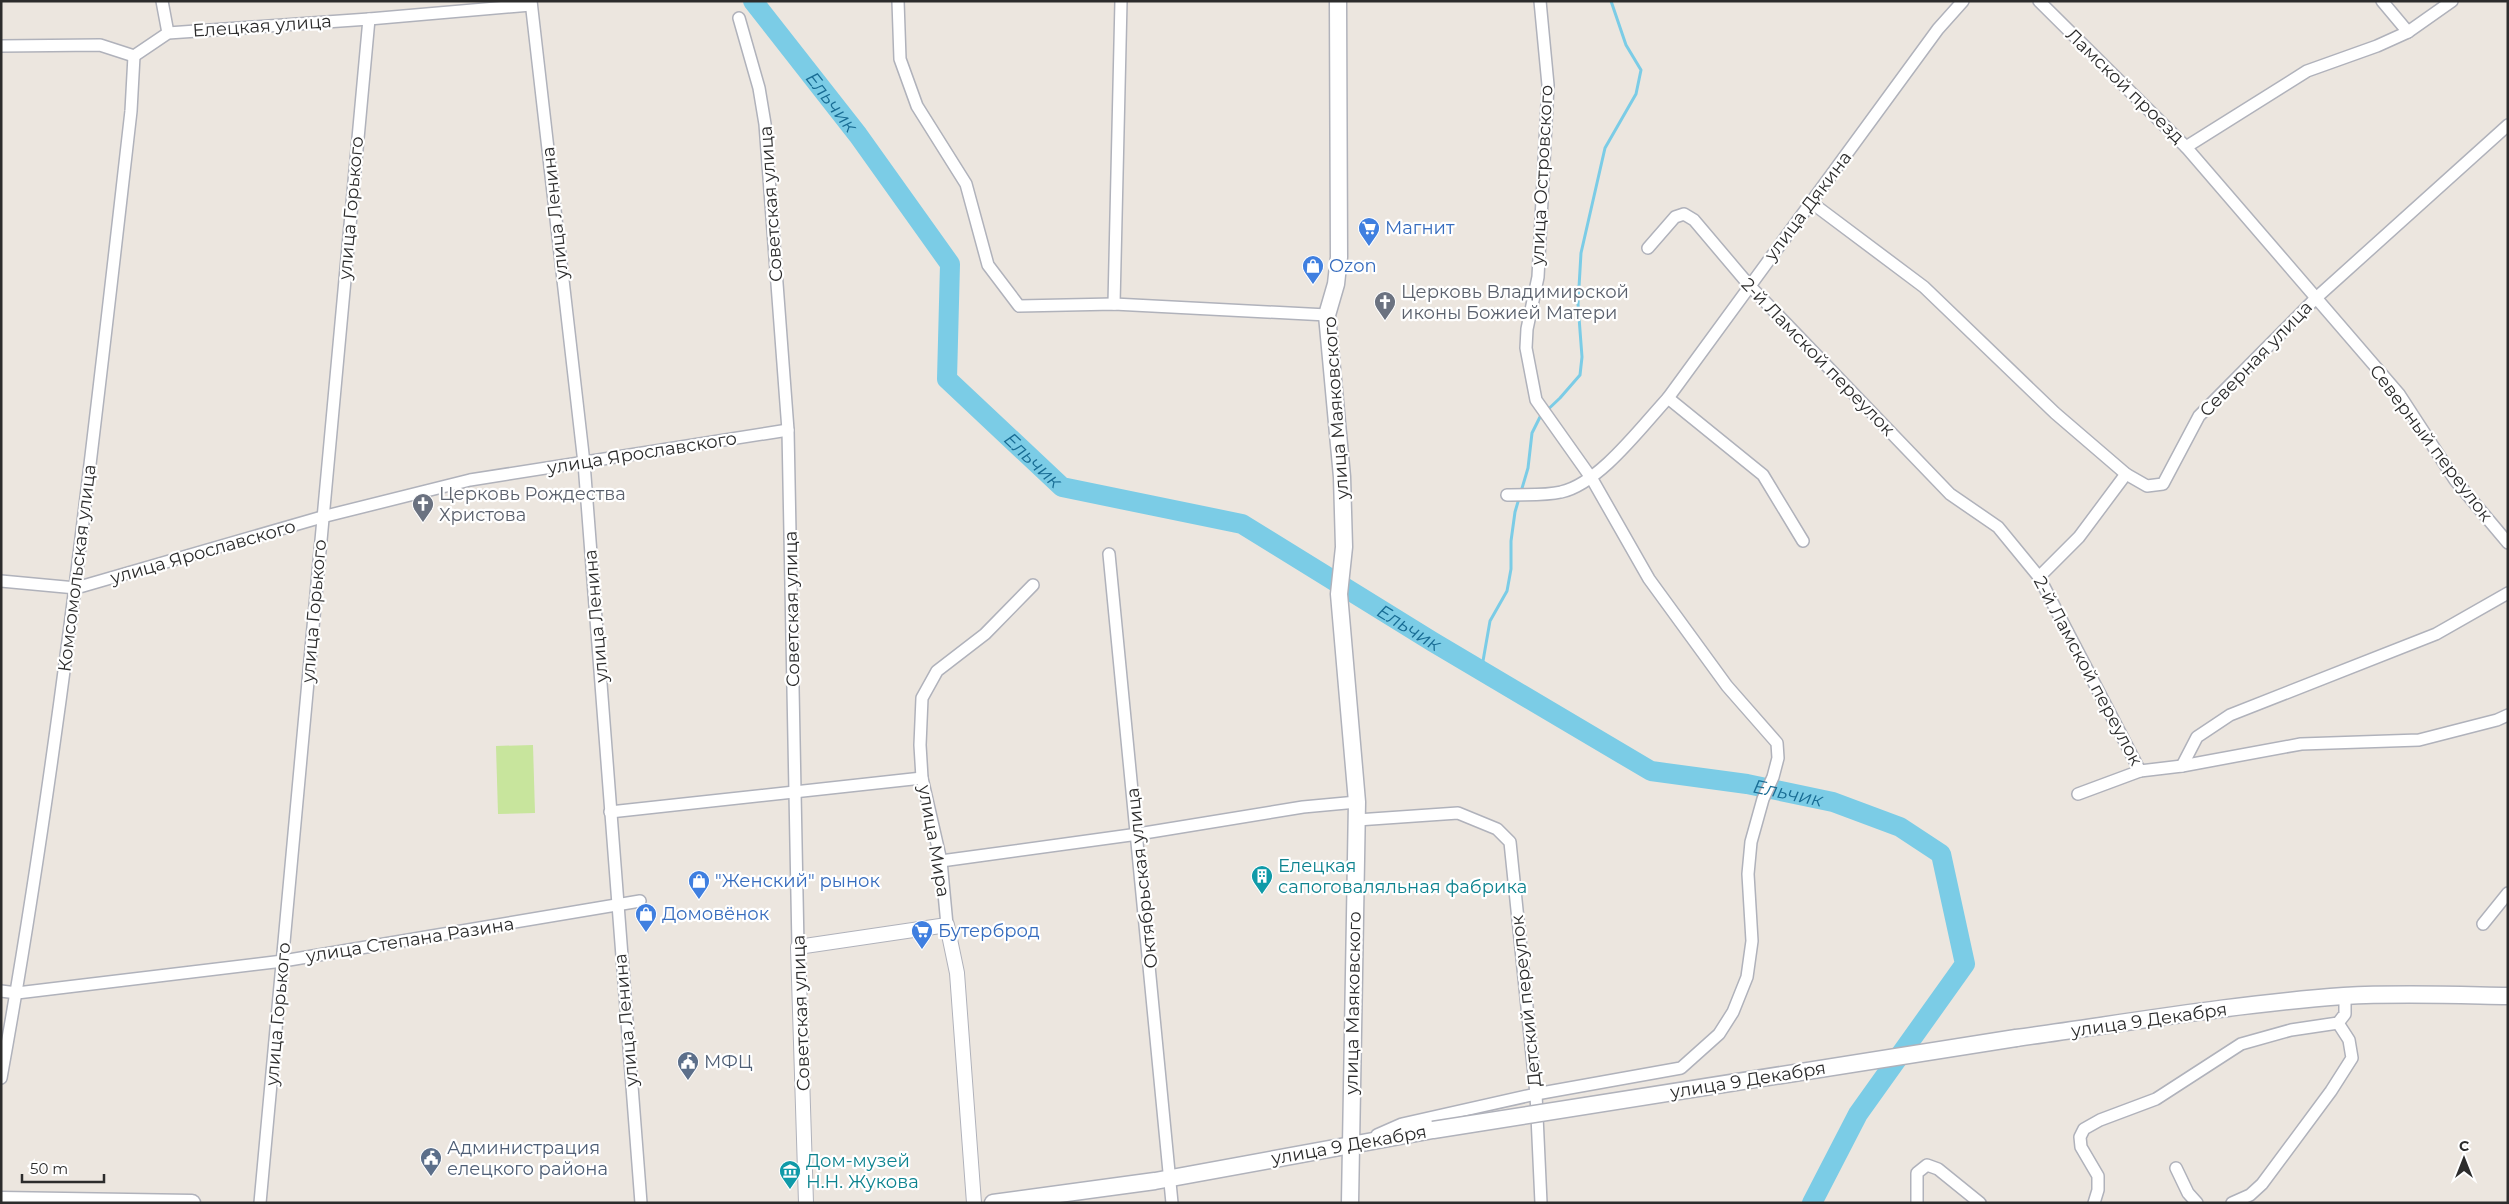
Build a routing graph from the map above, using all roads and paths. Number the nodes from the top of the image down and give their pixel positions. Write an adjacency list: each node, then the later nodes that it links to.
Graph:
1 (162, 1): 14 (street)
2 (898, 1): 23 (street)
3 (1121, 1): 23 (street)
4 (1338, 1): 24 (main road, улица Маяковского)
5 (1540, 1): 29 (street, улица Островского)
6 (1963, 1): 19 (street, улица Дякина)
7 (2038, 1): 18 (street, Ламской проезд)
8 (2382, 1): 13 (street)
9 (2452, 1): 13 (street, Ламской проезд)
10 (531, 3): 12 (street, Елецкая улица); 27 (street, улица Ленина)
11 (739, 18): 26 (street, Советская улица)
12 (369, 19): 14 (street, Елецкая улица); 31 (street, улица Горького)
13 (2408, 32): 18 (street, Ламской проезд)
14 (168, 33): 16 (street, Елецкая улица)
15 (1, 46): 16 (street)
16 (134, 56): 38 (street, Комсомольская улица)
17 (2508, 125): 22 (street, Северная улица)
18 (2186, 147): 22 (street, Северный переулок)
19 (1812, 203): 21 (street, улица Дякина); 28 (street, Северная улица)
20 (1648, 248): 21 (street, 2-й Ламской переулок)
21 (1748, 285): 25 (street, улица Дякина); 35 (street, 2-й Ламской переулок)
22 (2316, 298): 28 (street, Северная улица); 33 (street, Северный переулок)
23 (1114, 304): 24 (street)
24 (1327, 315): 46 (main road, улица Маяковского)
25 (1668, 398): 29 (street, улица Дякина); 32 (street)
26 (788, 430): 27 (street, улица Ярославского); 44 (street, Советская улица)
27 (584, 464): 31 (street, улица Ярославского); 47 (street, улица Ленина)
28 (2126, 474): 35 (street)
29 (1592, 479): 30 (street, улица Дякина); 64 (street, улица Островского)
30 (1507, 495)
31 (322, 517): 38 (street, улица Ярославского); 57 (street, улица Горького)
32 (1803, 541)
33 (2508, 543)
34 (1109, 554): 49 (street, Октябрьская улица)
35 (2039, 578): 42 (street, 2-й Ламской переулок)
36 (1, 581): 38 (street, улица Ярославского)
37 (1033, 585): 43 (street, улица Мира)
38 (76, 588): 59 (street, Комсомольская улица)
39 (2508, 593): 41 (street)
40 (2508, 715): 41 (street, 2-й Ламской переулок)
41 (2182, 766): 42 (street, 2-й Ламской переулок)
42 (2140, 772): 45 (street)
43 (922, 778): 44 (street); 50 (street, улица Мира)
44 (797, 791): 47 (street); 56 (street, Советская улица)
45 (2078, 794)
46 (1357, 802): 48 (main road, улица Маяковского); 49 (street)
47 (610, 812): 53 (street, улица Ленина)
48 (1357, 820): 64 (street, Детский переулок); 65 (main road, улица Маяковского)
49 (1138, 834): 50 (street); 67 (street, Октябрьская улица)
50 (941, 861): 55 (street, улица Мира)
51 (2508, 893): 54 (street)
52 (640, 901): 53 (street, улица Степана Разина)
53 (616, 906): 57 (street, улица Степана Разина); 72 (street, улица Ленина)
54 (2483, 924)
55 (947, 925): 56 (street); 74 (street, улица Мира)
56 (798, 947): 73 (street, Советская улица)
57 (283, 961): 59 (street, улица Степана Разина); 71 (street, улица Горького)
58 (1, 991): 59 (street, улица Степана Разина)
59 (17, 993): 63 (street, Комсомольская улица)
60 (2345, 996): 61 (main road, улица 9 Декабря); 62 (street); 65 (main road, улица 9 Декабря, bridge)
61 (2508, 996)
62 (2338, 1023): 68 (street); 81 (street)
63 (1, 1078)
64 (1536, 1094): 65 (street, улица Островского); 78 (street, Детский переулок)
65 (1356, 1143): 67 (main road, улица 9 Декабря); 77 (main road, улица Маяковского)
66 (2176, 1168): 82 (street)
67 (1171, 1178): 75 (main road, улица 9 Декабря); 76 (street, Октябрьская улица)
68 (2253, 1199): 83 (street)
69 (1, 1200): 70 (main road)
70 (192, 1203)
71 (260, 1203)
72 (640, 1203)
73 (806, 1203)
74 (974, 1203)
75 (993, 1203)
76 (1172, 1203)
77 (1350, 1203)
78 (1541, 1203)
79 (1917, 1203): 80 (street)
80 (1980, 1203)
81 (2094, 1203)
82 (2197, 1203)
83 (2232, 1203)

